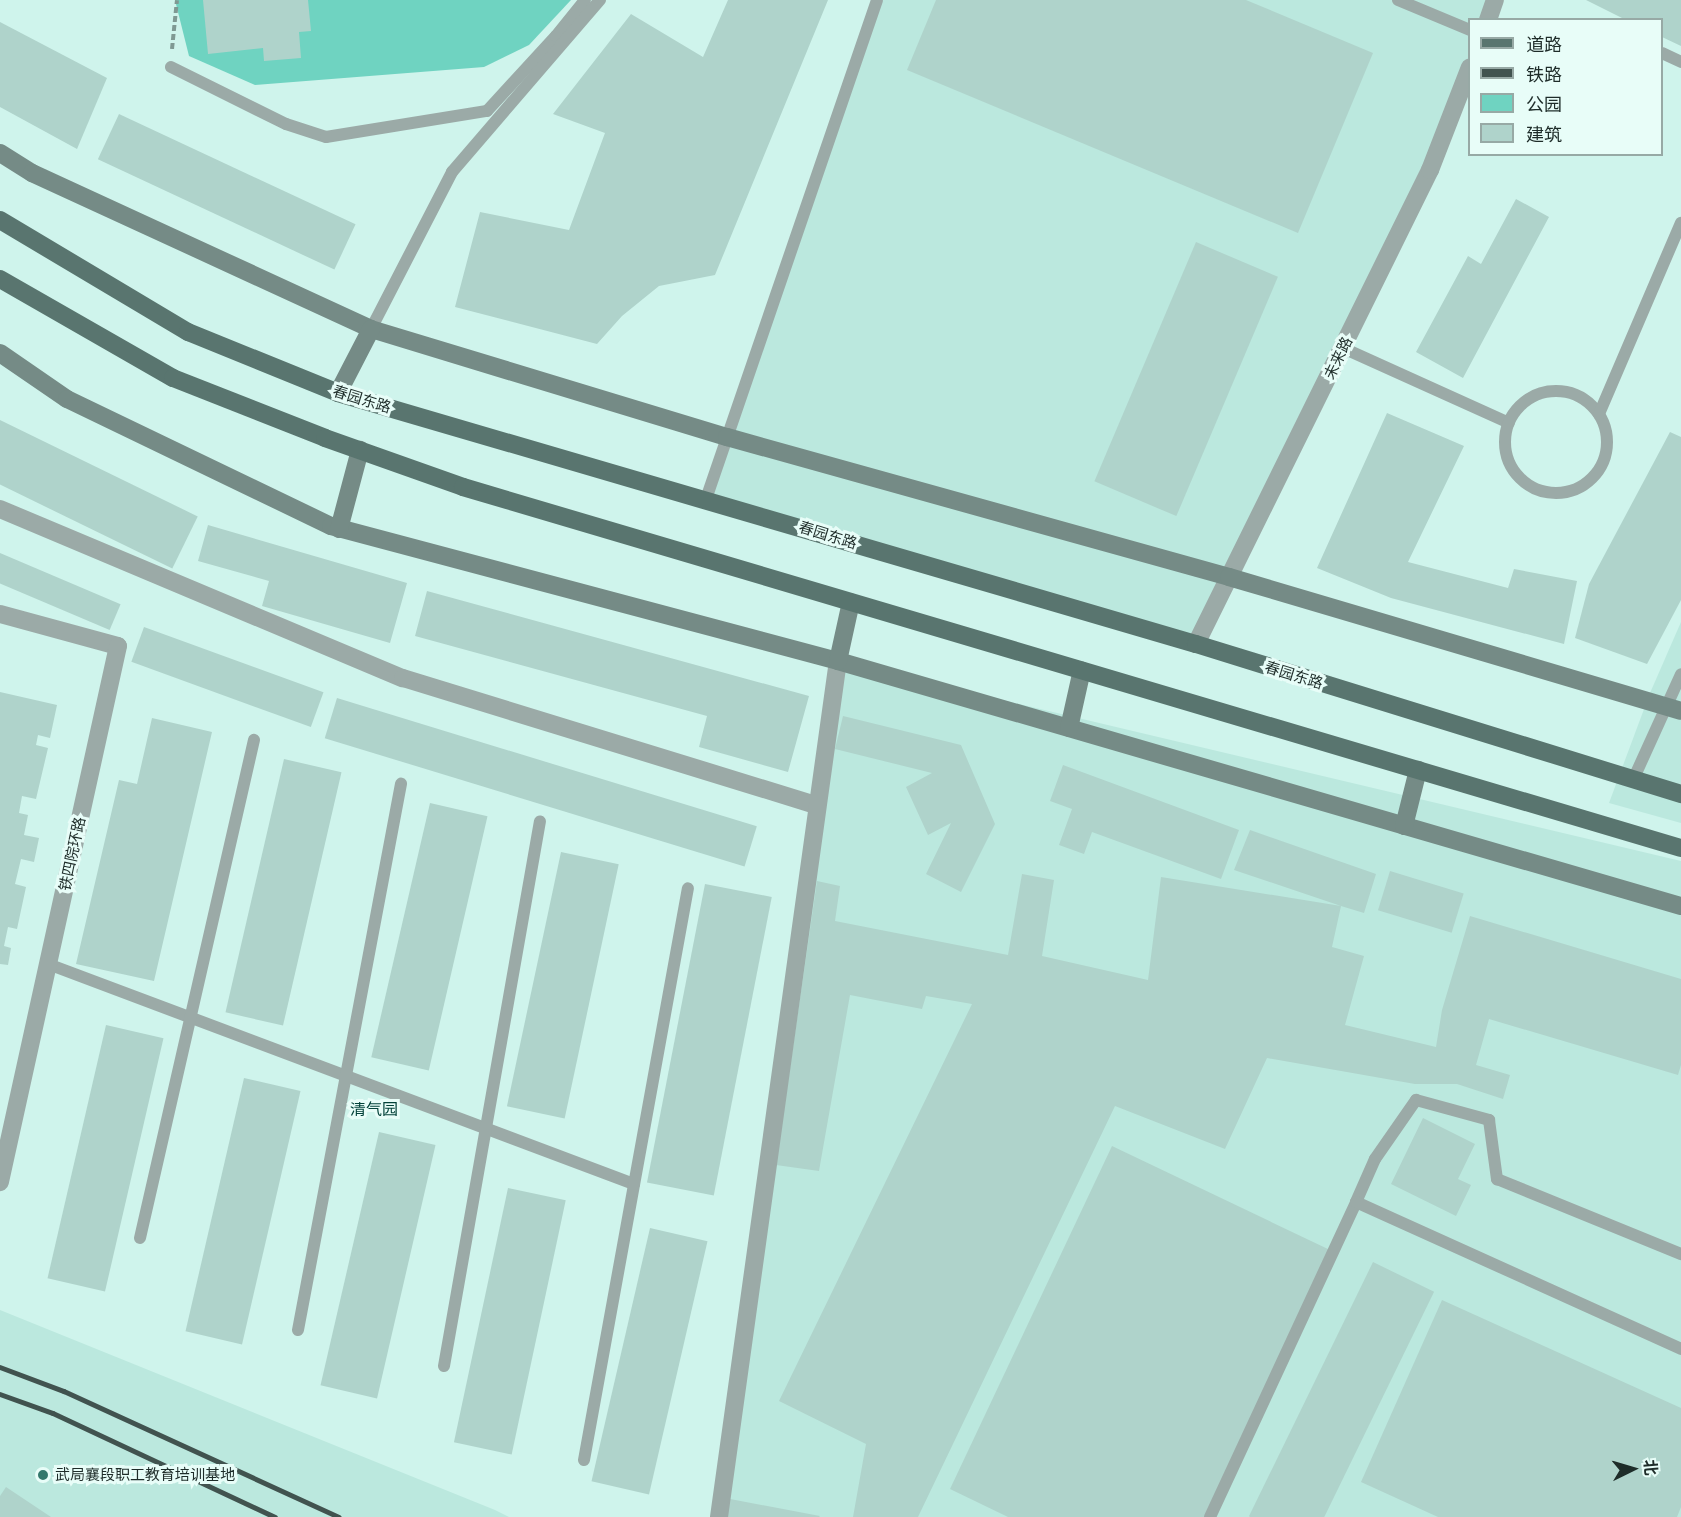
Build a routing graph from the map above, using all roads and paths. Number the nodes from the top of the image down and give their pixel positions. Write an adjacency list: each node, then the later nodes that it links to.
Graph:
1 (177, 0): 13 (path)
2 (585, 0): 13 (lane)
3 (600, 0): 19 (lane)
4 (877, 0): 25 (lane)
5 (1398, 0): 8 (lane)
6 (1434, 0): 8 (lane)
7 (1495, 0): 9 (street)
8 (1429, 13): 10 (lane)
9 (1489, 18)
10 (1468, 29)
11 (1663, 53): 12 (lane)
12 (1681, 62)
13 (171, 67)
14 (1468, 72): 20 (street, 未来路)
15 (0, 153): 19 (street)
16 (0, 220): 22 (main road, 春园东路)
17 (1681, 223): 23 (lane)
18 (0, 279): 26 (main road)
19 (371, 329): 22 (street); 25 (street)
20 (1343, 348): 24 (lane); 30 (street, 未来路)
21 (0, 353): 29 (street)
22 (338, 393): 27 (main road, 春园东路)
23 (1599, 414): 24 (lane); 24 (lane)
24 (1509, 423)
25 (727, 437): 27 (lane); 30 (street)
26 (360, 450): 29 (street); 31 (main road)
27 (706, 499): 33 (main road, 春园东路)
28 (0, 509): 44 (street)
29 (339, 529): 34 (street)
30 (1229, 577): 33 (street, 未来路); 37 (street)
31 (850, 602): 34 (street); 35 (main road)
32 (0, 614): 50 (street, 铁四院环路)
33 (1196, 644): 41 (main road, 春园东路)
34 (838, 661): 38 (street); 44 (street)
35 (1082, 670): 38 (street); 40 (main road)
36 (1681, 674): 37 (lane)
37 (1674, 709): 41 (lane)
38 (1069, 728): 46 (street)
39 (254, 740): 51 (lane)
40 (1418, 770): 46 (street); 47 (main road)
41 (1633, 780): 43 (main road, 春园东路)
42 (401, 784): 52 (lane)
43 (1681, 794)
44 (816, 805): 63 (street)
45 (540, 821): 53 (lane)
46 (1404, 826): 49 (street)
47 (1681, 848)
48 (688, 888): 55 (lane)
49 (1681, 906)
50 (48, 964): 51 (lane); 54 (street, 铁四院环路)
51 (190, 1017): 52 (lane); 57 (lane)
52 (346, 1076): 53 (lane); 59 (lane)
53 (486, 1128): 55 (lane); 61 (lane)
54 (0, 1182)
55 (634, 1184): 62 (lane)
56 (1356, 1202): 58 (lane); 60 (lane); 64 (lane)
57 (140, 1238)
58 (1681, 1254)
59 (298, 1330)
60 (1681, 1349)
61 (444, 1366)
62 (584, 1460)
63 (719, 1517)
64 (1210, 1517)

